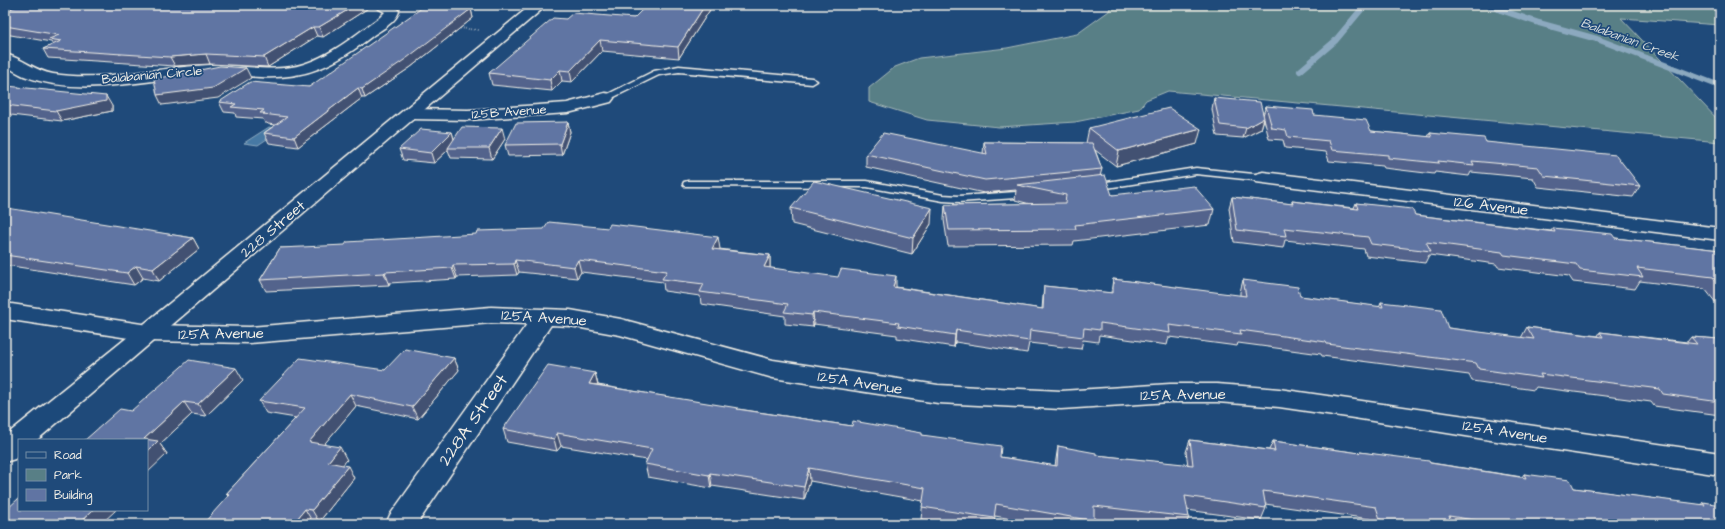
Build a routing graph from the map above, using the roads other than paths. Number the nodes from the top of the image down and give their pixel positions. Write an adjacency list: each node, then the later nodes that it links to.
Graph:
1 (382, 5): 3 (street, Balabanian Circle)
2 (540, 5): 6 (street, 228 Street)
3 (5, 59)
4 (812, 81): 5 (lane)
5 (605, 98): 6 (street, 125B Avenue)
6 (411, 114): 14 (street, 228 Street)
7 (1263, 178): 9 (lane); 11 (street, 126 Avenue)
8 (688, 184): 10 (lane)
9 (1083, 189)
10 (1046, 192)
11 (1720, 234)
12 (5, 311): 14 (street, 125A Avenue)
13 (544, 316): 14 (street, 125A Avenue); 18 (street, 125A Avenue); 19 (street, 228A Street)
14 (148, 333): 15 (street, 228 Street)
15 (20, 439)
16 (18, 440): 17 (street, 228 Street)
17 (5, 451)
18 (1720, 464)
19 (401, 524)

